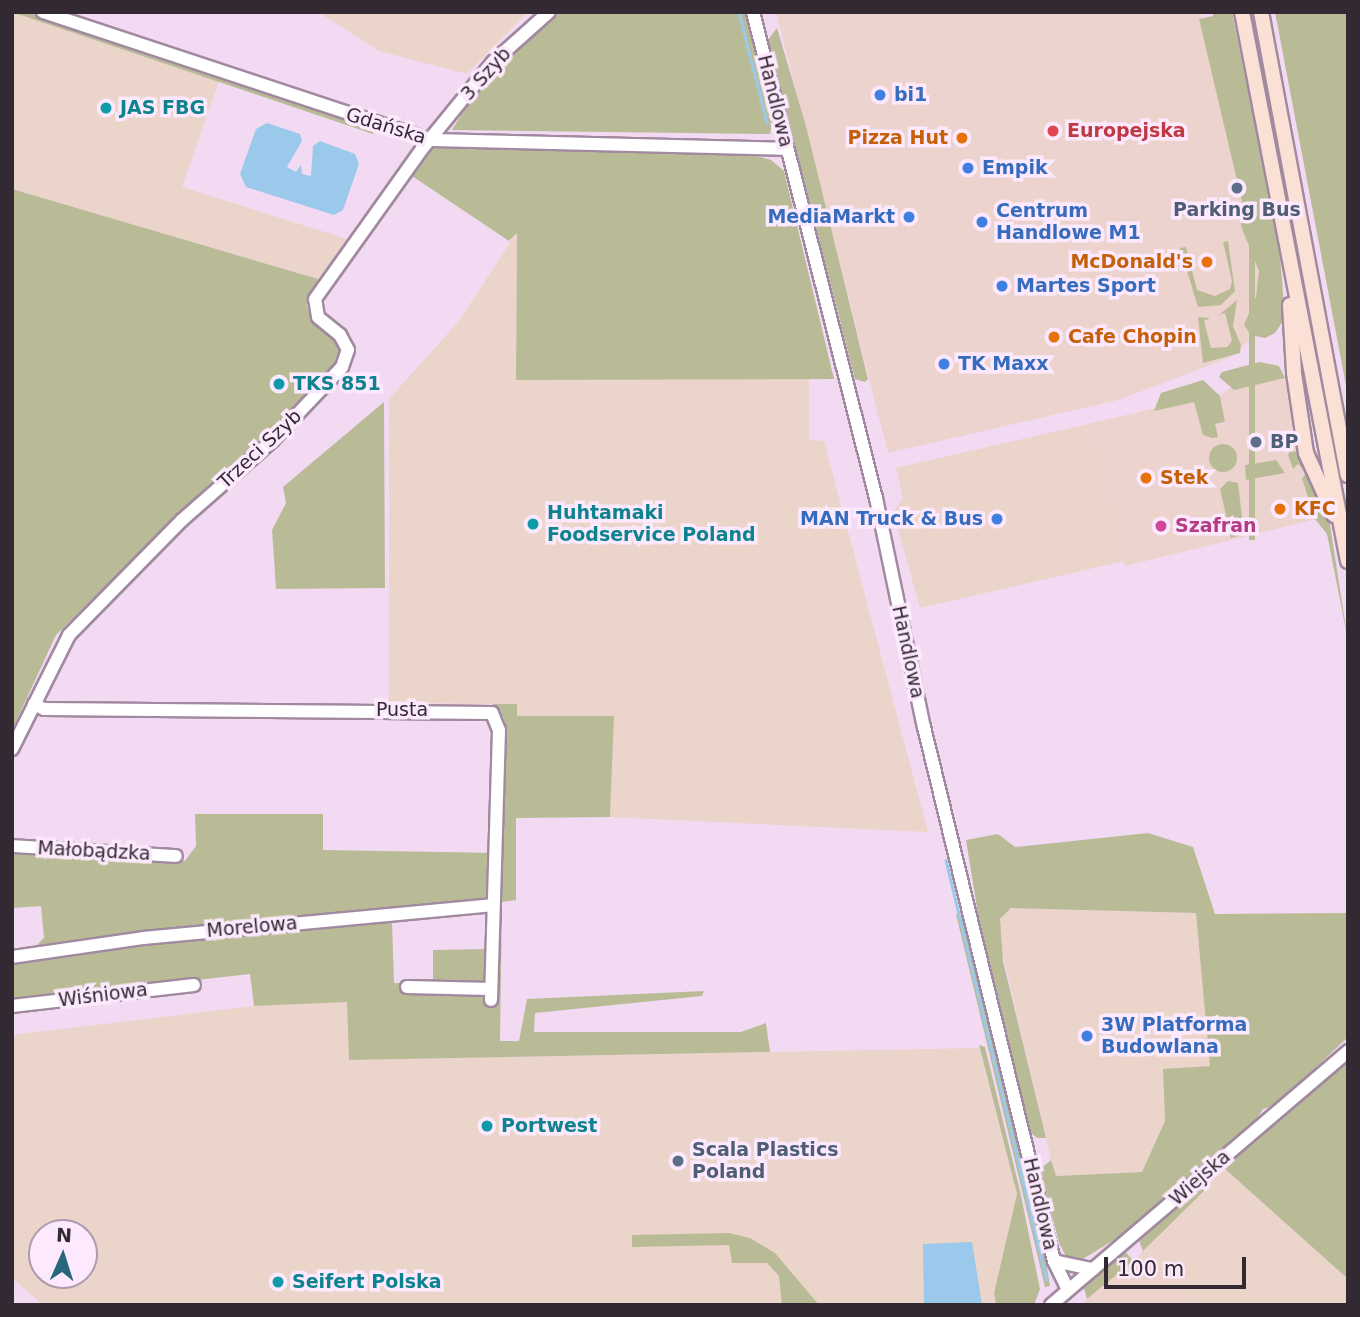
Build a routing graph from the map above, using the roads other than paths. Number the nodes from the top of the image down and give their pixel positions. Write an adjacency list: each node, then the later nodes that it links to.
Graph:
1 (43, 12): 6 (street, Gdańska)
2 (549, 12): 6 (street, 3 Szyb)
3 (753, 12): 7 (street, Handlowa)
4 (1242, 12): 8 (main road)
5 (1261, 12): 9 (main road)
6 (429, 140): 7 (street, Gdańska); 12 (street, Trzeci Szyb)
7 (787, 149): 22 (street, Handlowa)
8 (1287, 242): 10 (main road); 10 (main road)
9 (1348, 475)
10 (1343, 535): 11 (main road)
11 (1348, 561)
12 (34, 704): 13 (street, Trzeci Szyb); 16 (street, Pusta)
13 (12, 749)
14 (12, 846): 15 (street, Małobądzka)
15 (176, 856)
16 (493, 905): 17 (street, Morelowa); 19 (street, Pusta)
17 (12, 957)
18 (194, 985): 20 (street, Wiśniowa)
19 (407, 987)
20 (12, 1006)
21 (1348, 1051): 23 (street, Wiejska)
22 (1054, 1261): 23 (street); 24 (street, Handlowa)
23 (1093, 1269): 24 (street, Wiejska)
24 (1068, 1290): 25 (street, Wiejska)
25 (1051, 1305)

